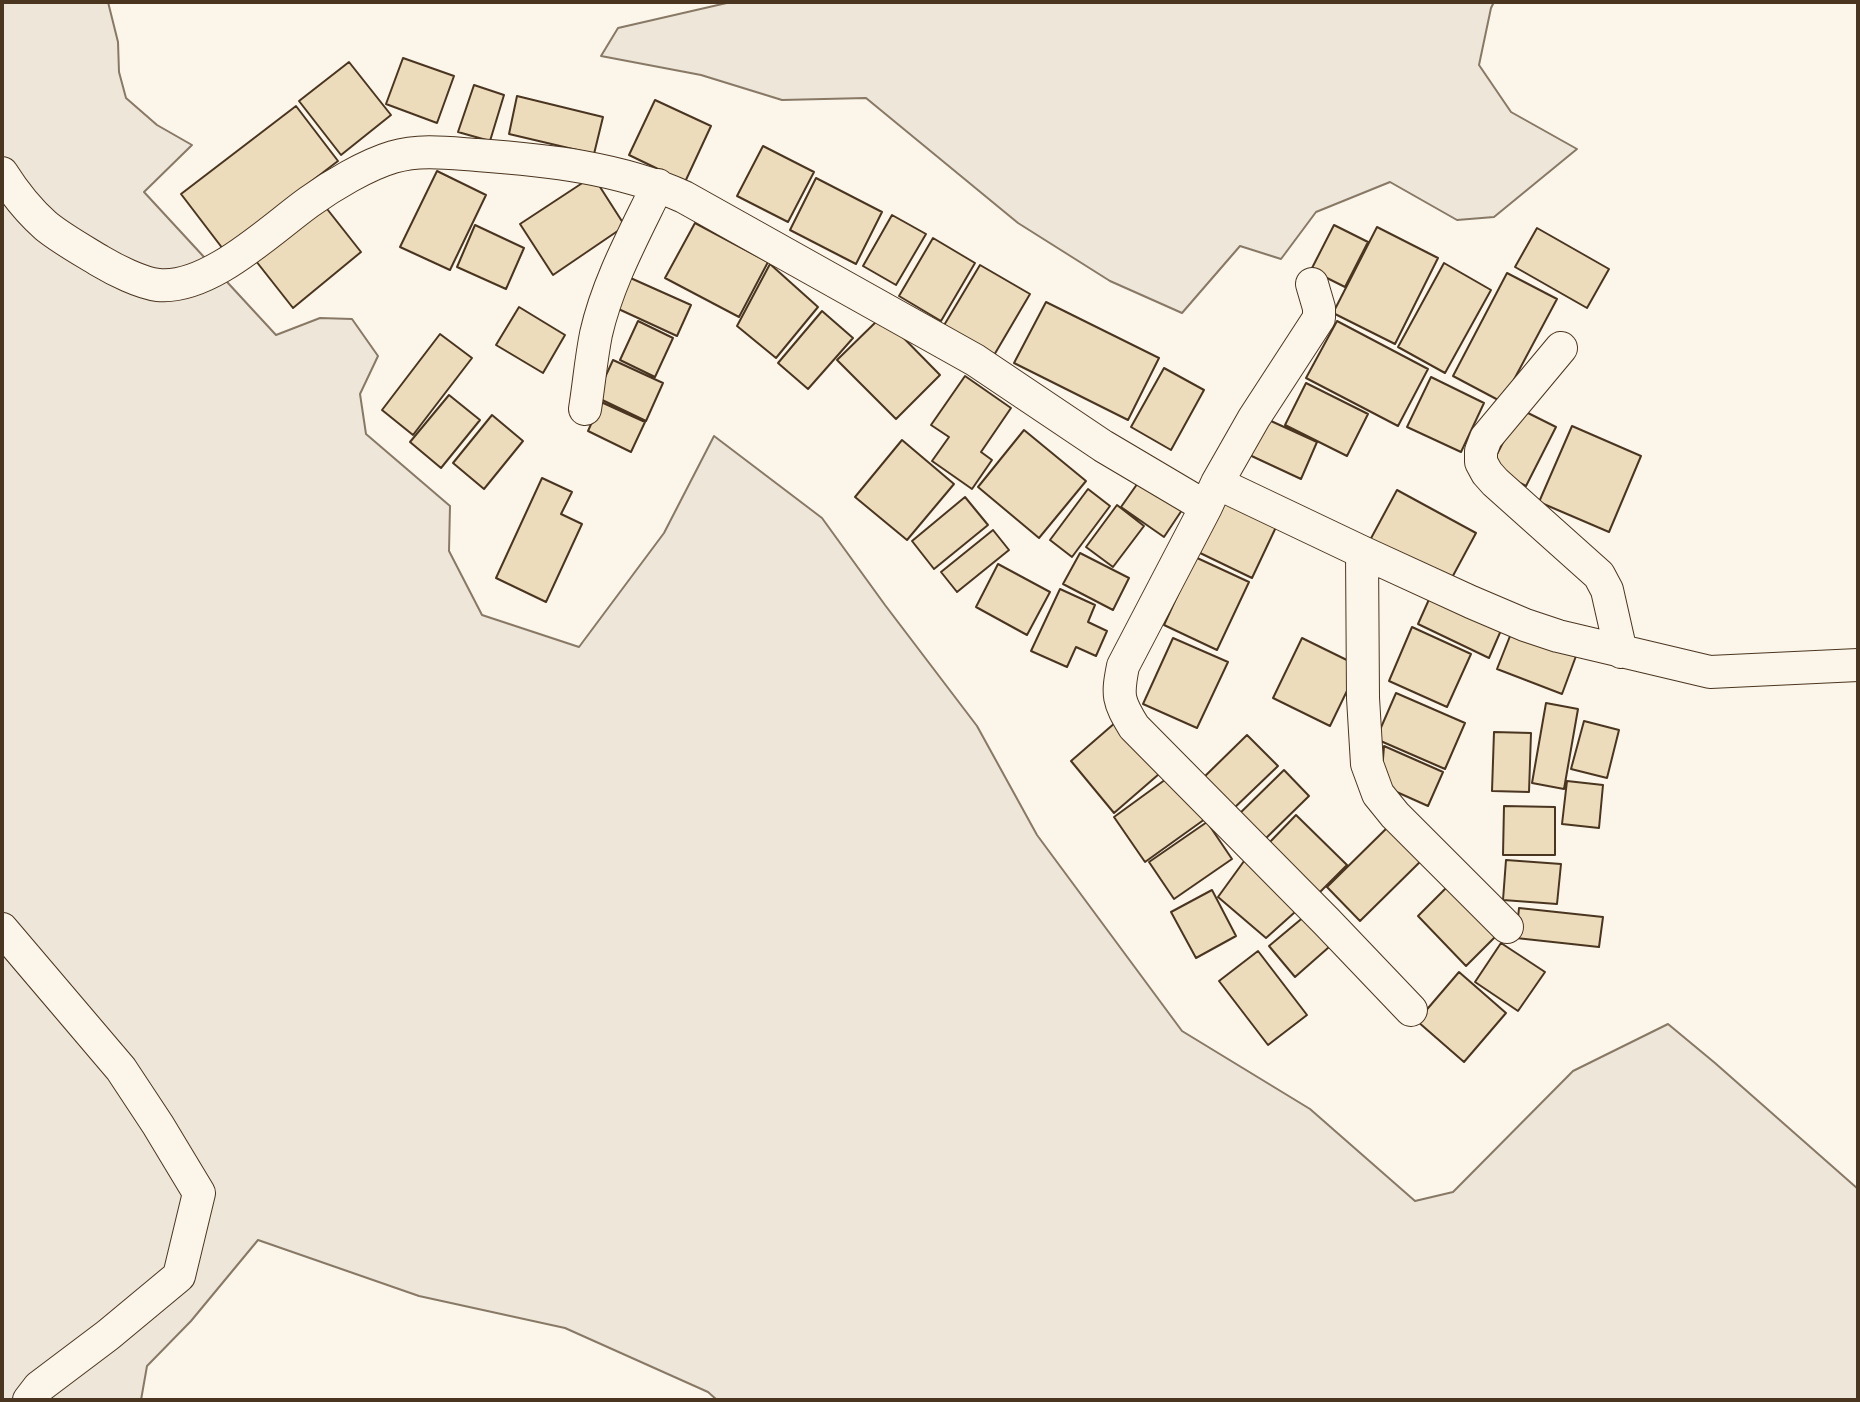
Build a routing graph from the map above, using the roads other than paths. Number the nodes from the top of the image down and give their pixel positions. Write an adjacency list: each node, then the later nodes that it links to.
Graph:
1 (2, 173): 2 (street)
2 (657, 185): 5 (street); 6 (street)
3 (1312, 284): 6 (street)
4 (1561, 348): 8 (street)
5 (585, 409)
6 (1211, 495): 7 (street); 12 (street)
7 (1362, 552): 8 (street); 10 (street)
8 (1621, 652): 9 (street)
9 (1858, 664)
10 (1507, 927)
11 (2, 929): 13 (street)
12 (1411, 1010)
13 (34, 1394)

